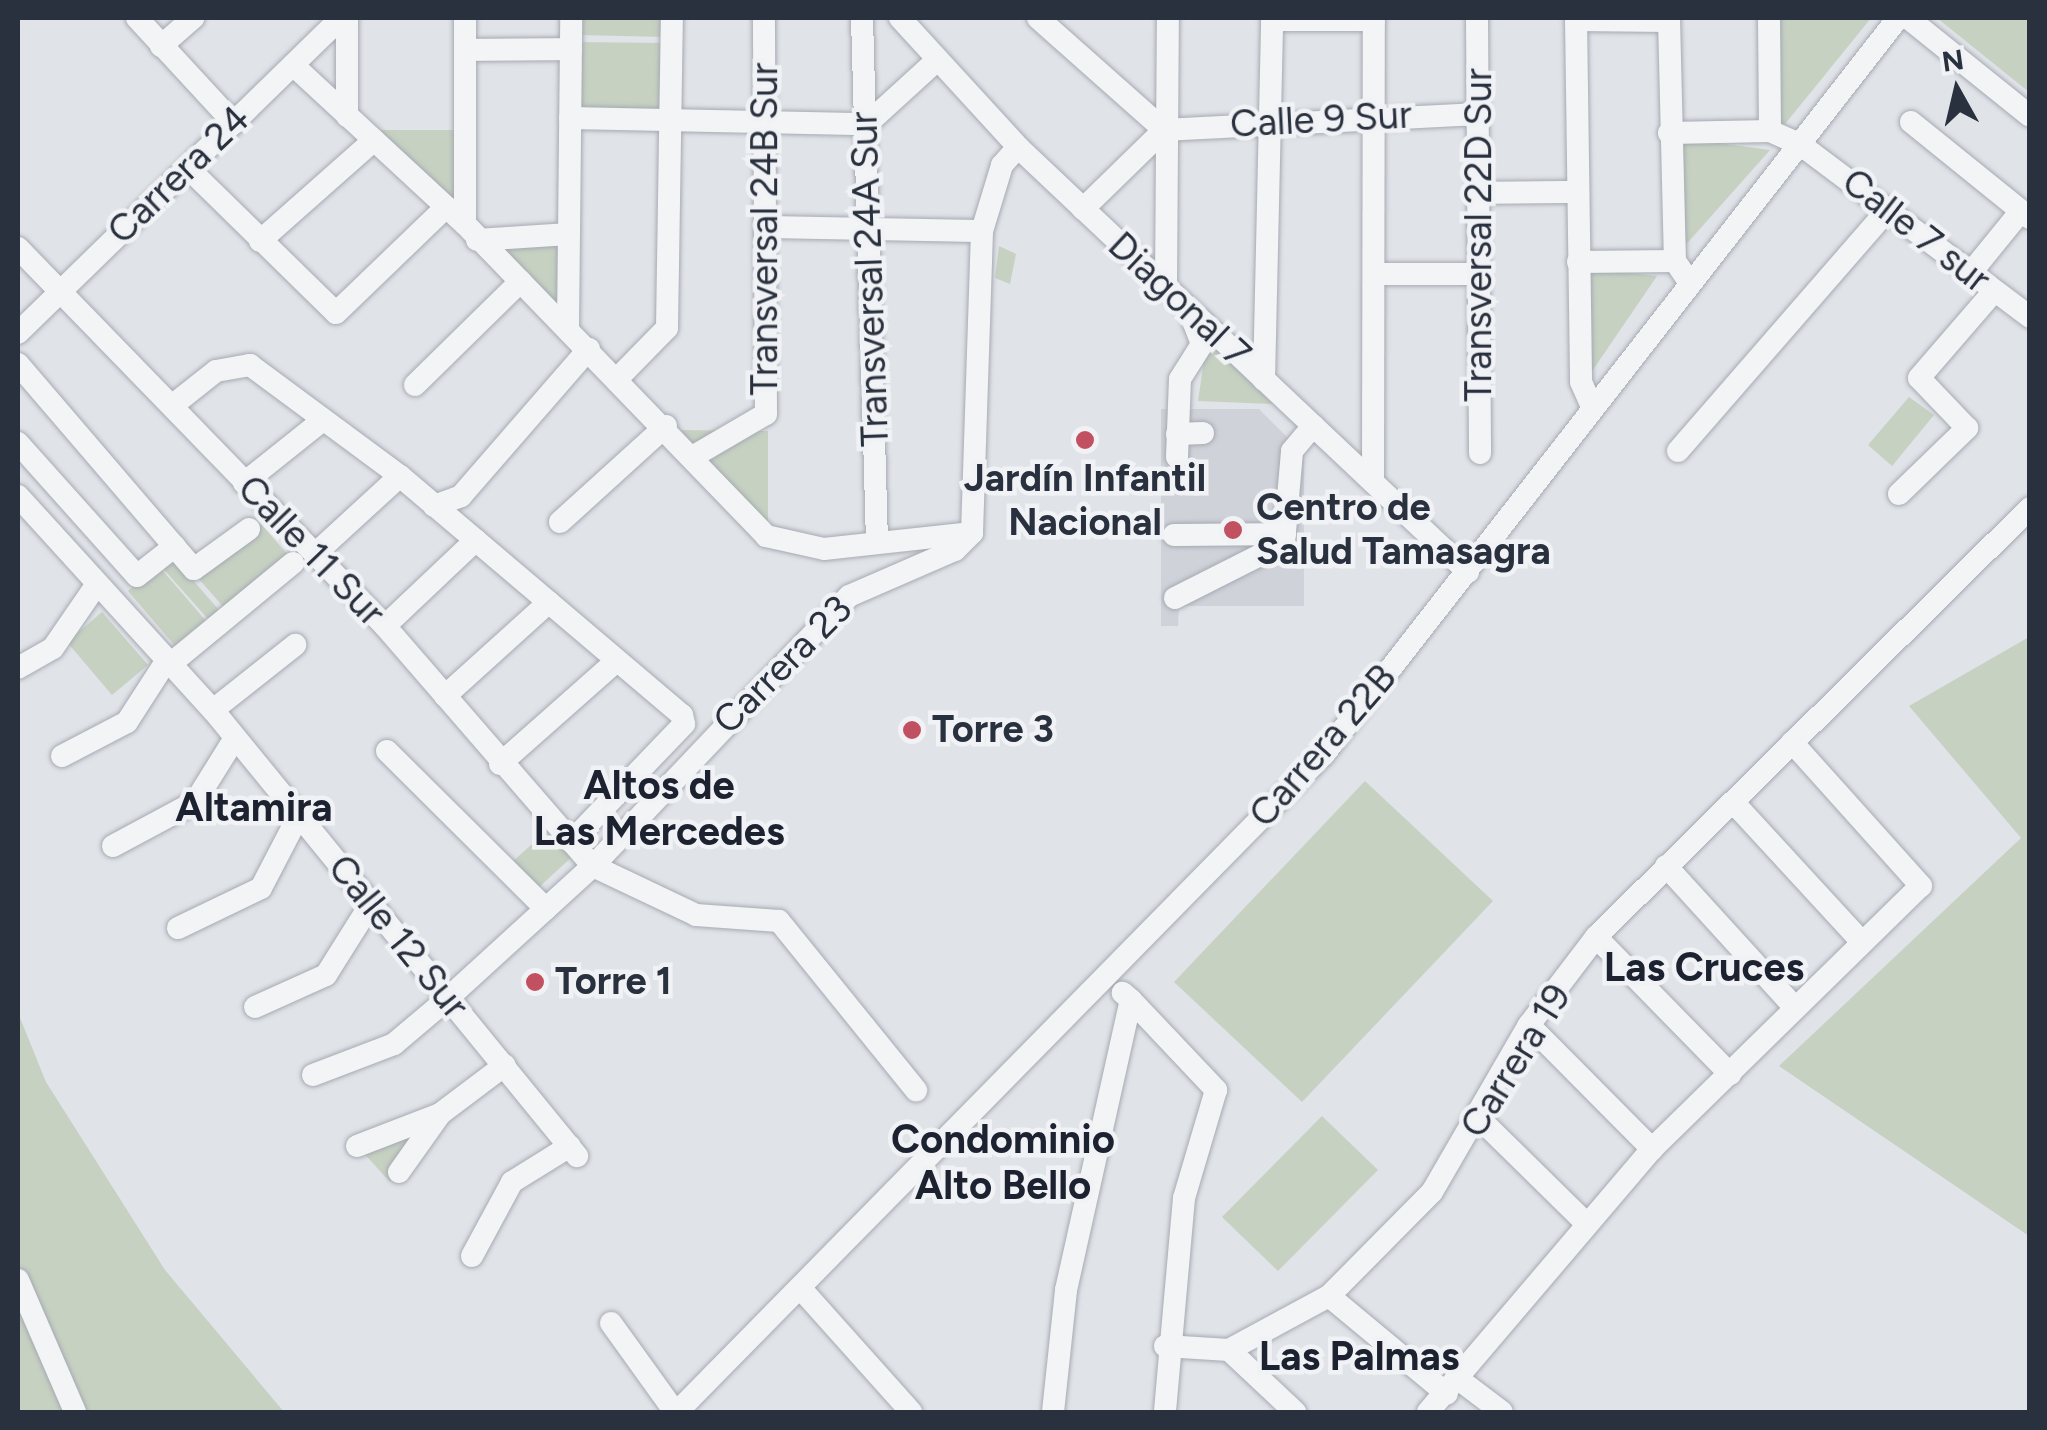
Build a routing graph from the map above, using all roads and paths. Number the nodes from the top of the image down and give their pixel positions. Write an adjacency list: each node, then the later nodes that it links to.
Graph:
1 (137, 18): 21 (street)
2 (193, 18): 21 (street)
3 (344, 18): 26 (street, Carrera 24); 28 (street)
4 (465, 18): 24 (street)
5 (571, 18): 23 (street)
6 (672, 18): 32 (street)
7 (764, 18): 37 (street, Transversal 24B Sur)
8 (862, 18): 36 (street, Transversal 24A Sur)
9 (900, 18): 25 (street, Diagonal 7)
10 (1038, 18): 22 (street)
11 (1071, 18): 22 (street)
12 (1168, 18): 38 (street)
13 (1477, 18): 27 (street, Transversal 22D Sur)
14 (1769, 18): 39 (street)
15 (1898, 18): 42 (street, Carrera 22B)
16 (1908, 18): 30 (street)
17 (1272, 19): 18 (street); 33 (street)
18 (1374, 19): 29 (street)
19 (1576, 19): 20 (street); 45 (street)
20 (1669, 19): 40 (street)
21 (162, 46): 34 (street)
22 (1070, 47): 38 (street)
23 (571, 49): 24 (street); 31 (street)
24 (466, 50): 54 (street)
25 (936, 62): 36 (street); 43 (street, Diagonal 7)
26 (292, 65): 28 (street); 34 (street, Carrera 24)
27 (1478, 114): 29 (street, Calle 9 Sur); 46 (street, Transversal 22D Sur)
28 (347, 116): 41 (street)
29 (1375, 116): 33 (street, Calle 9 Sur); 61 (street)
30 (2030, 116)
31 (570, 118): 32 (street); 55 (street)
32 (670, 120): 37 (street); 72 (street)
33 (1267, 120): 38 (street, Calle 9 Sur); 73 (street)
34 (234, 122): 44 (street, Carrera 24)
35 (1911, 122): 50 (street)
36 (867, 124): 37 (street); 51 (street, Transversal 24A Sur)
37 (766, 127): 52 (street, Transversal 24B Sur)
38 (1164, 130): 49 (street); 66 (street)
39 (1770, 131): 40 (street); 42 (street, Calle 7 sur)
40 (1669, 133): 59 (street)
41 (374, 140): 47 (street); 56 (street)
42 (1802, 145): 48 (street, Calle 7 sur); 59 (street, Carrera 22B)
43 (1018, 147): 49 (street, Diagonal 7); 53 (street)
44 (188, 168): 56 (street); 64 (street, Carrera 24)
45 (1578, 192): 46 (street); 58 (street)
46 (1478, 193): 62 (street, Transversal 22D Sur)
47 (446, 207): 54 (street); 56 (street)
48 (1889, 208): 60 (street, Calle 7 sur); 82 (street)
49 (1083, 209): 66 (street, Diagonal 7)
50 (2025, 214): 60 (street)
51 (872, 226): 52 (street); 53 (street); 99 (street, Transversal 24A Sur)
52 (769, 227): 84 (street, Transversal 24B Sur)
53 (982, 230): 95 (street)
54 (471, 232): 55 (street); 63 (street)
55 (569, 234): 68 (street)
56 (260, 240)
57 (18, 248): 64 (street, Calle 11 Sur)
58 (1578, 262): 59 (street); 75 (street)
59 (1681, 270): 75 (street, Carrera 22B)
60 (1973, 270): 65 (street, Calle 7 sur)
61 (1378, 274): 62 (street); 87 (street)
62 (1479, 274): 83 (street, Transversal 22D Sur)
63 (521, 280): 68 (street); 74 (street)
64 (65, 287): 69 (street, Carrera 24); 76 (street, Calle 11 Sur)
65 (1994, 291): 67 (street, Calle 7 sur); 89 (street)
66 (1173, 295): 73 (street, Diagonal 7); 80 (street)
67 (2030, 318)
68 (568, 328): 70 (street)
69 (18, 333)
70 (589, 349): 72 (street); 91 (street)
71 (18, 364): 100 (street)
72 (618, 378): 78 (street)
73 (1264, 380): 79 (street, Diagonal 7)
74 (414, 384)
75 (1590, 402): 103 (street, Carrera 22B)
76 (173, 405): 77 (street); 88 (street, Calle 11 Sur)
77 (323, 420): 86 (street); 88 (street)
78 (666, 426): 84 (street); 93 (street)
79 (1313, 426): 87 (street, Diagonal 7); 97 (street)
80 (1204, 433)
81 (18, 443): 85 (street)
82 (1678, 451)
83 (1480, 453)
84 (694, 456): 99 (street)
85 (43, 474): 90 (street); 100 (street)
86 (400, 476): 91 (street); 101 (street)
87 (1374, 482): 103 (street, Diagonal 7)
88 (244, 484): 101 (street, Calle 11 Sur)
89 (1899, 494)
90 (18, 499): 104 (street, Calle 12 Sur)
91 (434, 506): 98 (street)
92 (2030, 508): 115 (street, Carrera 19)
93 (560, 522)
94 (250, 529): 100 (street)
95 (972, 533): 99 (street); 123 (street, Carrera 23)
96 (1174, 534): 97 (street)
97 (1284, 534): 105 (street)
98 (476, 540): 106 (street); 107 (street)
99 (877, 541)
100 (175, 546)
101 (316, 553): 107 (street, Calle 11 Sur)
102 (293, 562): 110 (street)
103 (1468, 572): 130 (street, Carrera 22B)
104 (97, 584): 110 (street, Calle 12 Sur); 111 (street)
105 (1175, 598)
106 (549, 602): 109 (street); 112 (street)
107 (385, 626): 112 (street, Calle 11 Sur)
108 (295, 645): 113 (street)
109 (614, 663): 118 (street); 121 (street)
110 (167, 665): 113 (street, Calle 12 Sur); 117 (street)
111 (18, 668)
112 (445, 696): 118 (street, Calle 11 Sur)
113 (213, 710): 114 (street, Calle 12 Sur)
114 (236, 738): 120 (street, Calle 12 Sur); 122 (street)
115 (1792, 742): 119 (street, Carrera 19); 129 (street)
116 (387, 752): 126 (street)
117 (62, 756)
118 (500, 764): 121 (street, Calle 11 Sur)
119 (1734, 802): 124 (street, Carrera 19); 129 (street)
120 (298, 817): 125 (street, Calle 12 Sur); 127 (street)
121 (571, 842): 123 (street, Calle 11 Sur)
122 (113, 846)
123 (593, 866): 126 (street, Carrera 23); 139 (street)
124 (1666, 866): 128 (street, Carrera 19); 134 (street)
125 (372, 902): 131 (street, Calle 12 Sur); 133 (street)
126 (546, 909): 131 (street, Carrera 23)
127 (178, 928)
128 (1596, 937): 135 (street, Carrera 19); 137 (street)
129 (1859, 939): 134 (street)
130 (1106, 978): 132 (street); 148 (street, Carrera 22B)
131 (446, 1000): 136 (street, Calle 12 Sur); 138 (street, Carrera 23)
132 (1131, 1000): 151 (street); 157 (street)
133 (255, 1007)
134 (1795, 1008): 137 (street)
135 (1530, 1025): 141 (street, Carrera 19); 143 (street)
136 (505, 1065): 140 (street); 146 (street, Calle 12 Sur)
137 (1730, 1074): 143 (street)
138 (313, 1076)
139 (916, 1090)
140 (440, 1114): 142 (street); 144 (street)
141 (1481, 1120): 145 (street); 149 (street, Carrera 19)
142 (357, 1146)
143 (1652, 1149): 145 (street)
144 (399, 1172)
145 (1587, 1224): 153 (street)
146 (472, 1256)
147 (18, 1280): 154 (street)
148 (803, 1290): 155 (street, Carrera 22B); 156 (street)
149 (1329, 1296): 152 (street, Carrera 19); 153 (street)
150 (611, 1324): 155 (street)
151 (1165, 1346): 152 (street); 158 (street)
152 (1229, 1350): 159 (street)
153 (1454, 1388): 160 (street); 161 (street)
154 (75, 1412)
155 (676, 1412)
156 (911, 1412)
157 (1053, 1412)
158 (1165, 1412)
159 (1295, 1412)
160 (1428, 1412)
161 (1502, 1412)

